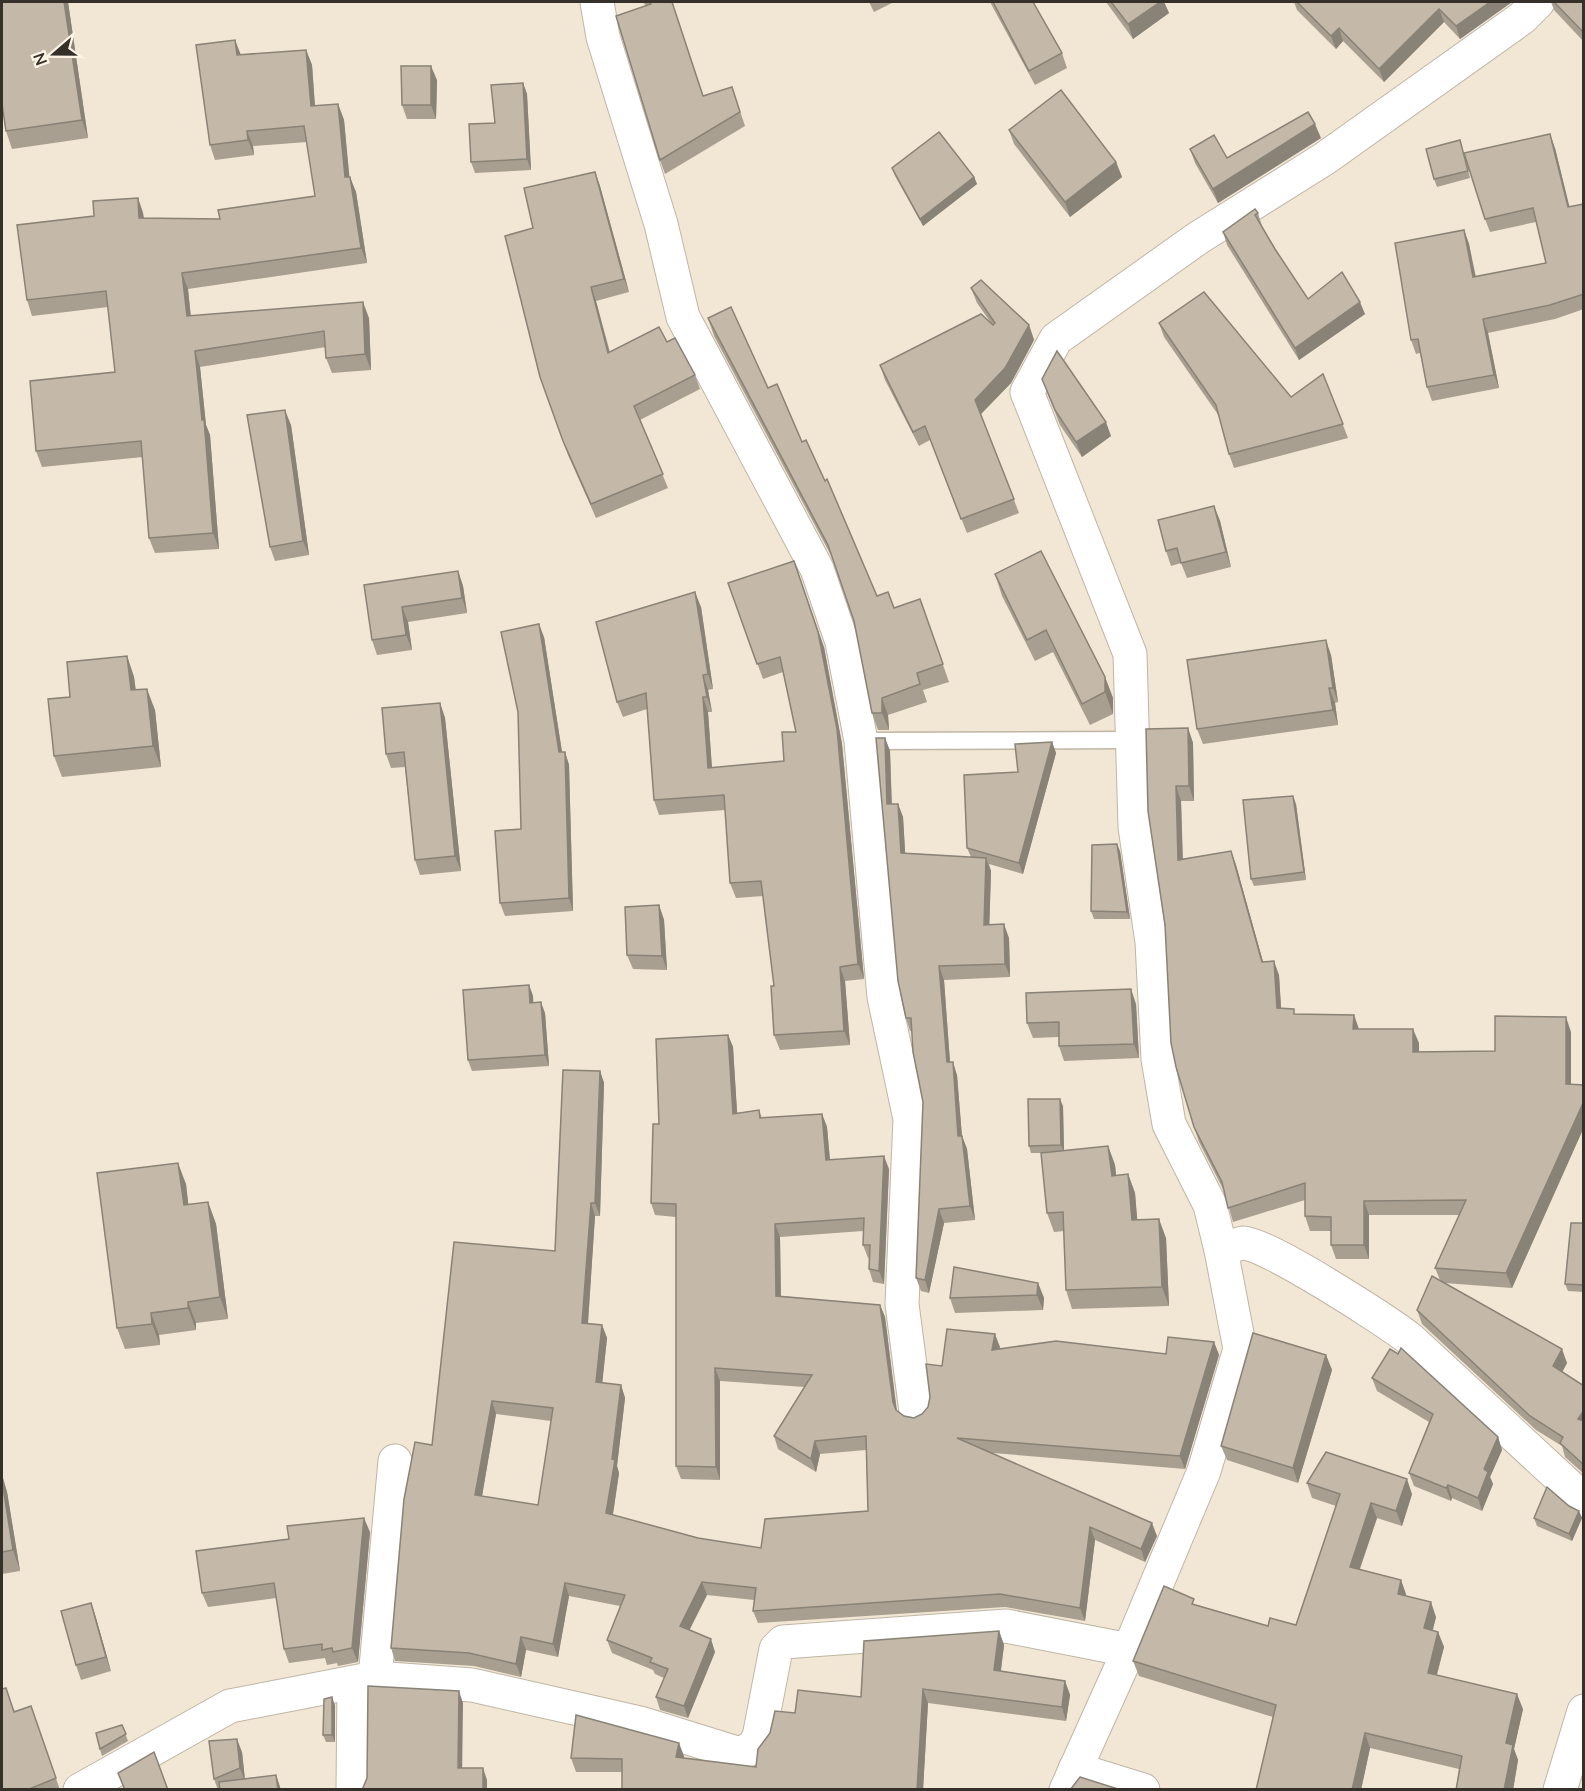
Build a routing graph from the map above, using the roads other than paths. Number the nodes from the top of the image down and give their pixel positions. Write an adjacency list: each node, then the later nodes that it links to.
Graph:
1 (597, 2): 4 (street)
2 (1538, 2): 3 (street)
3 (1133, 740): 4 (lane); 5 (street)
4 (861, 741): 6 (street)
5 (1221, 1250): 8 (street); 9 (street)
6 (916, 1412)
7 (395, 1461): 10 (street)
8 (1584, 1500)
9 (1129, 1650): 10 (street); 12 (street)
10 (364, 1681): 13 (street); 14 (street)
11 (1584, 1711): 16 (street)
12 (1070, 1779): 15 (street)
13 (80, 1790)
14 (353, 1790)
15 (1143, 1790)
16 (1560, 1790)

